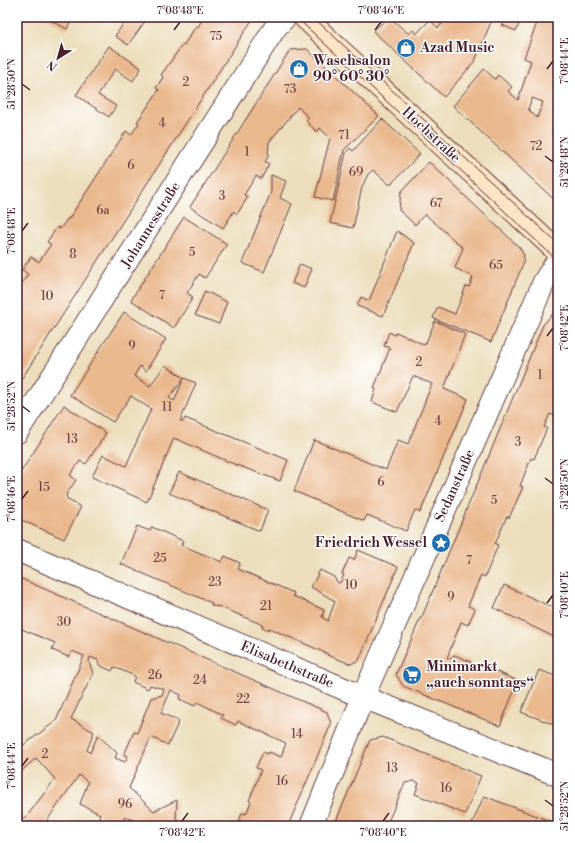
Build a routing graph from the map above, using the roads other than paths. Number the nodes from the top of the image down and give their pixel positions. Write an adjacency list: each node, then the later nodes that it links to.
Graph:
1 (285, 17): 5 (street, Johannesstraße)
2 (304, 17): 3 (street, Hochstraße)
3 (558, 252)
4 (558, 260): 7 (street, Sedanstraße)
5 (17, 432)
6 (17, 550): 7 (street, Elisabethstraße)
7 (363, 697): 8 (street, Elisabethstraße); 9 (street, Sedanstraße)
8 (558, 775)
9 (311, 826)

